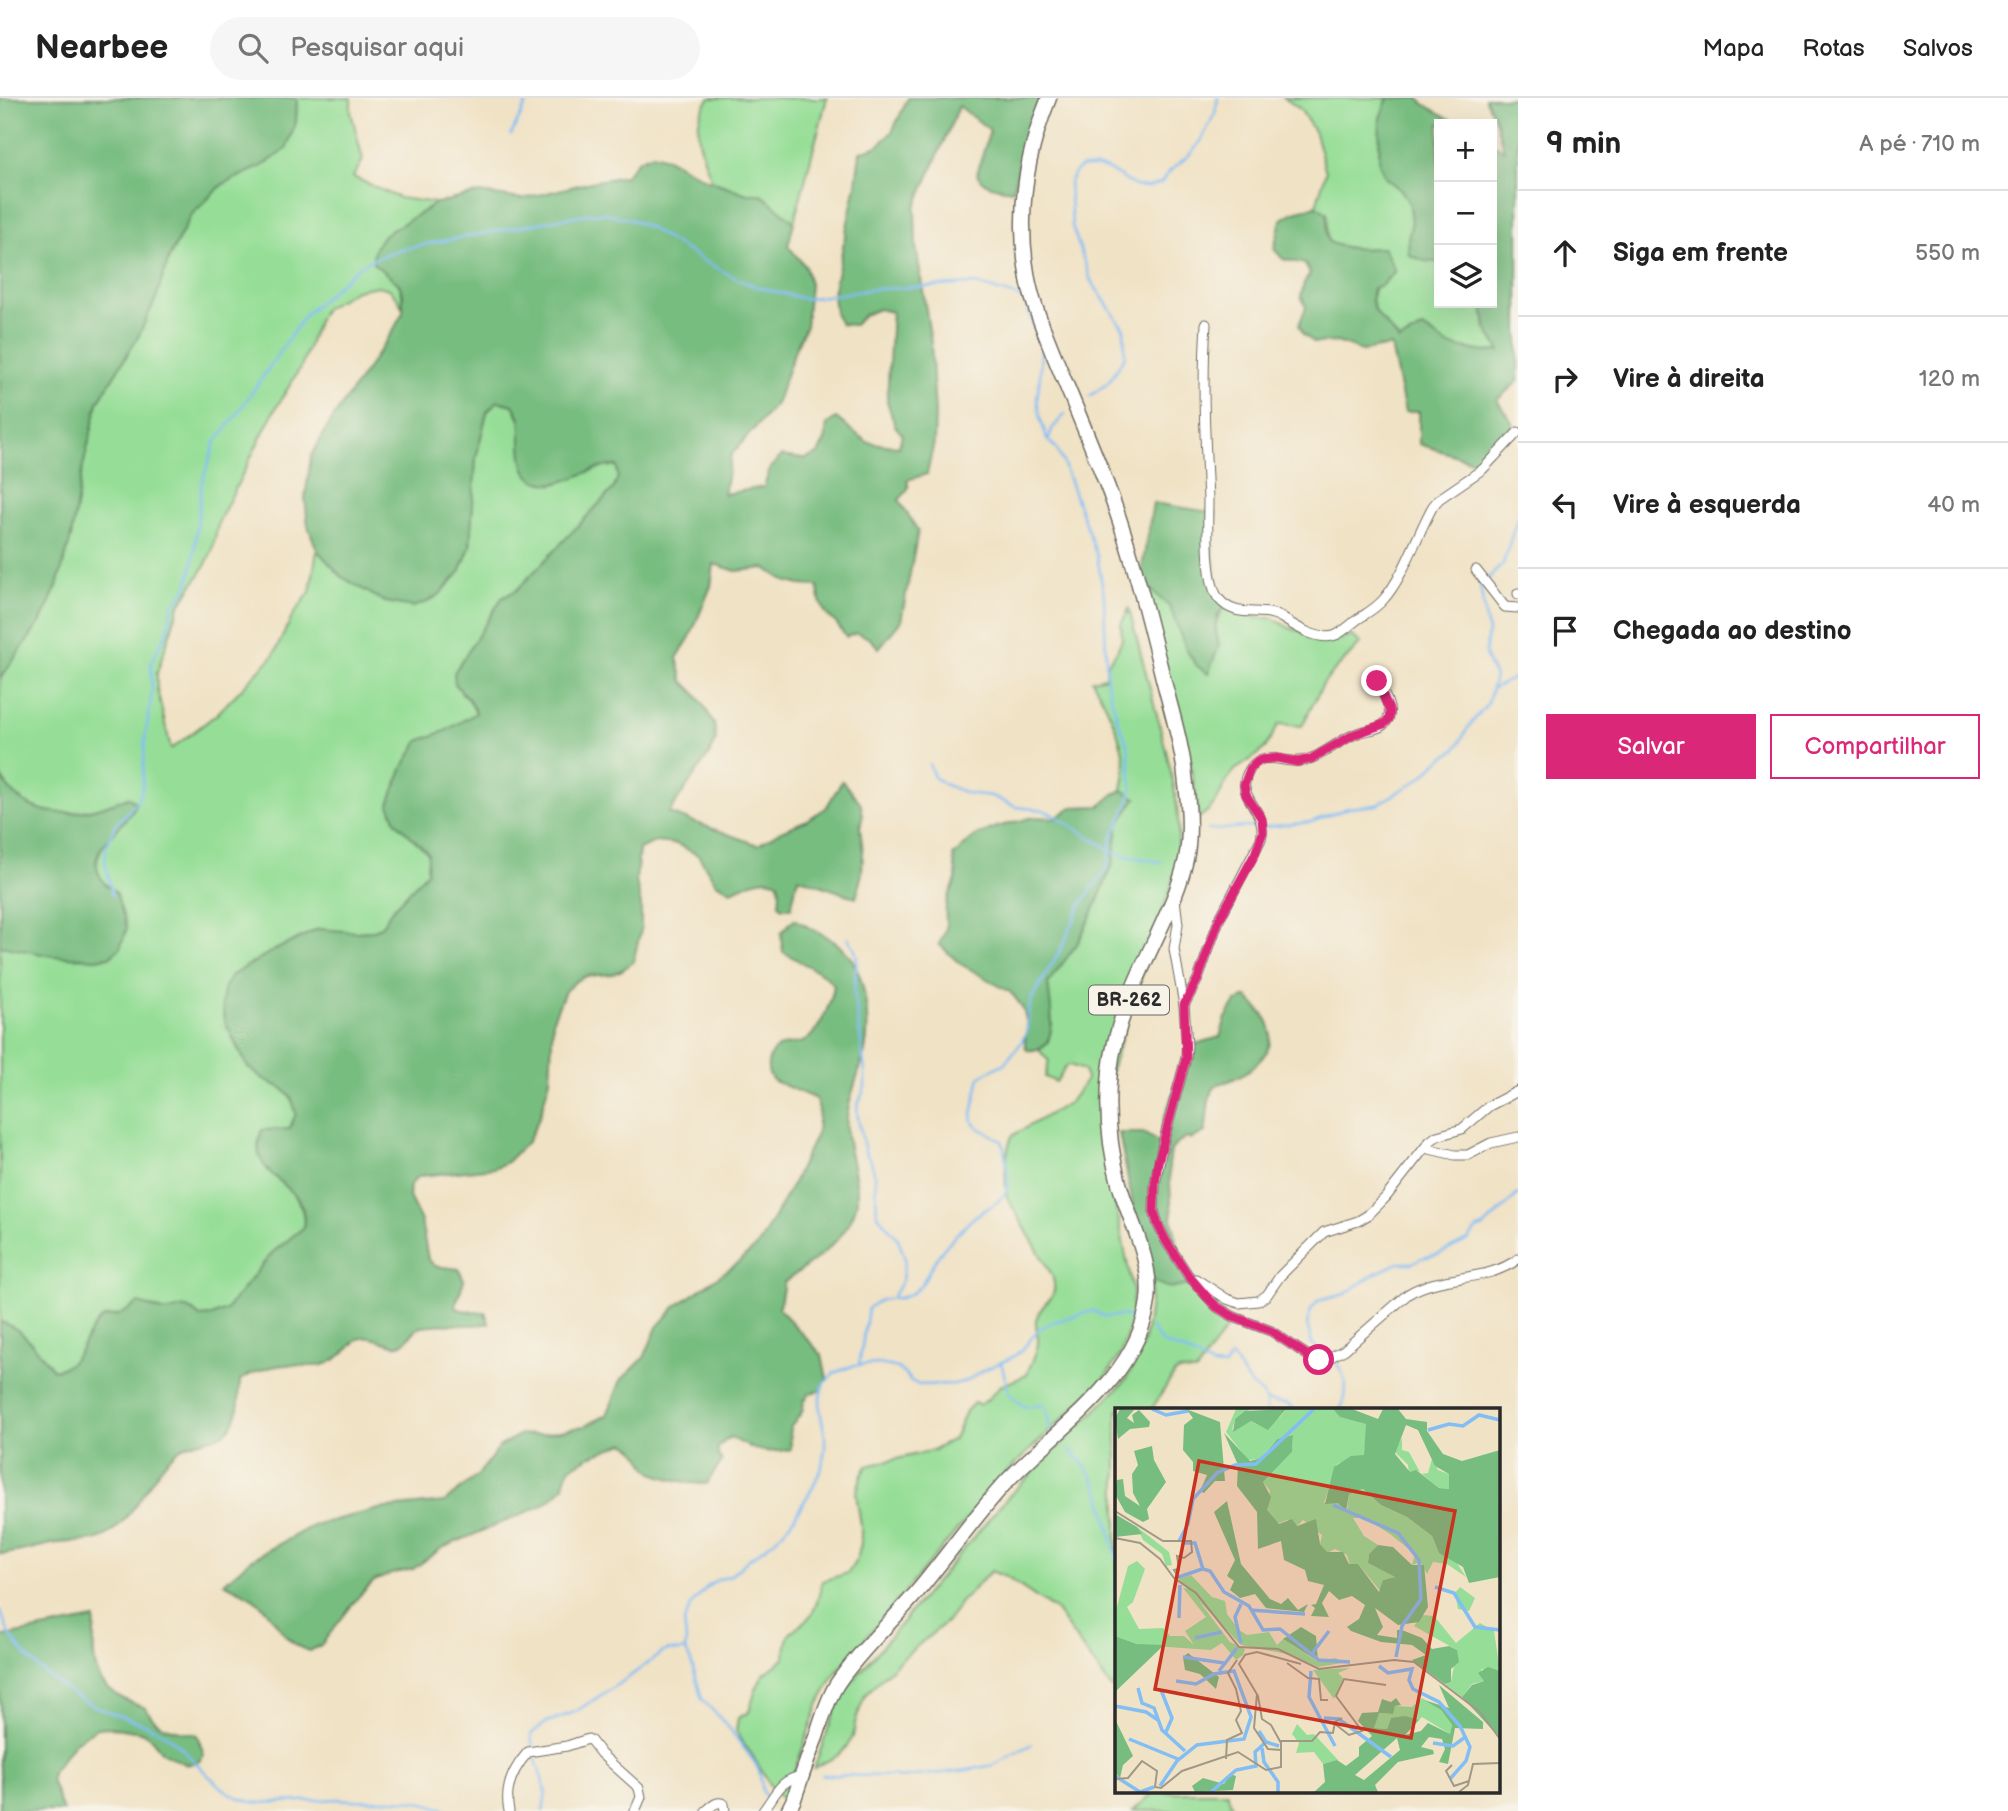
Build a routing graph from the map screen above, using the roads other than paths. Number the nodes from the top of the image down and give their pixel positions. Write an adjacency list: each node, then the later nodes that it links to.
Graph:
1 (1049, 98): 7 (highway, BR-262)
2 (1206, 324): 3 (street)
3 (1518, 432)
4 (1476, 570): 5 (street)
5 (1518, 608)
6 (1377, 681): 8 (street)
7 (1174, 898): 8 (street); 14 (highway, BR-262)
8 (1184, 1005): 13 (street)
9 (1518, 1091): 11 (street)
10 (1518, 1137): 11 (street)
11 (1425, 1148): 13 (street)
12 (1518, 1259): 13 (street)
13 (1188, 1275)
14 (802, 1776): 19 (street); 20 (highway, BR-262)
15 (509, 1811): 16 (street)
16 (635, 1811)
17 (706, 1811): 18 (street)
18 (725, 1811)
19 (763, 1811)
20 (788, 1811)

